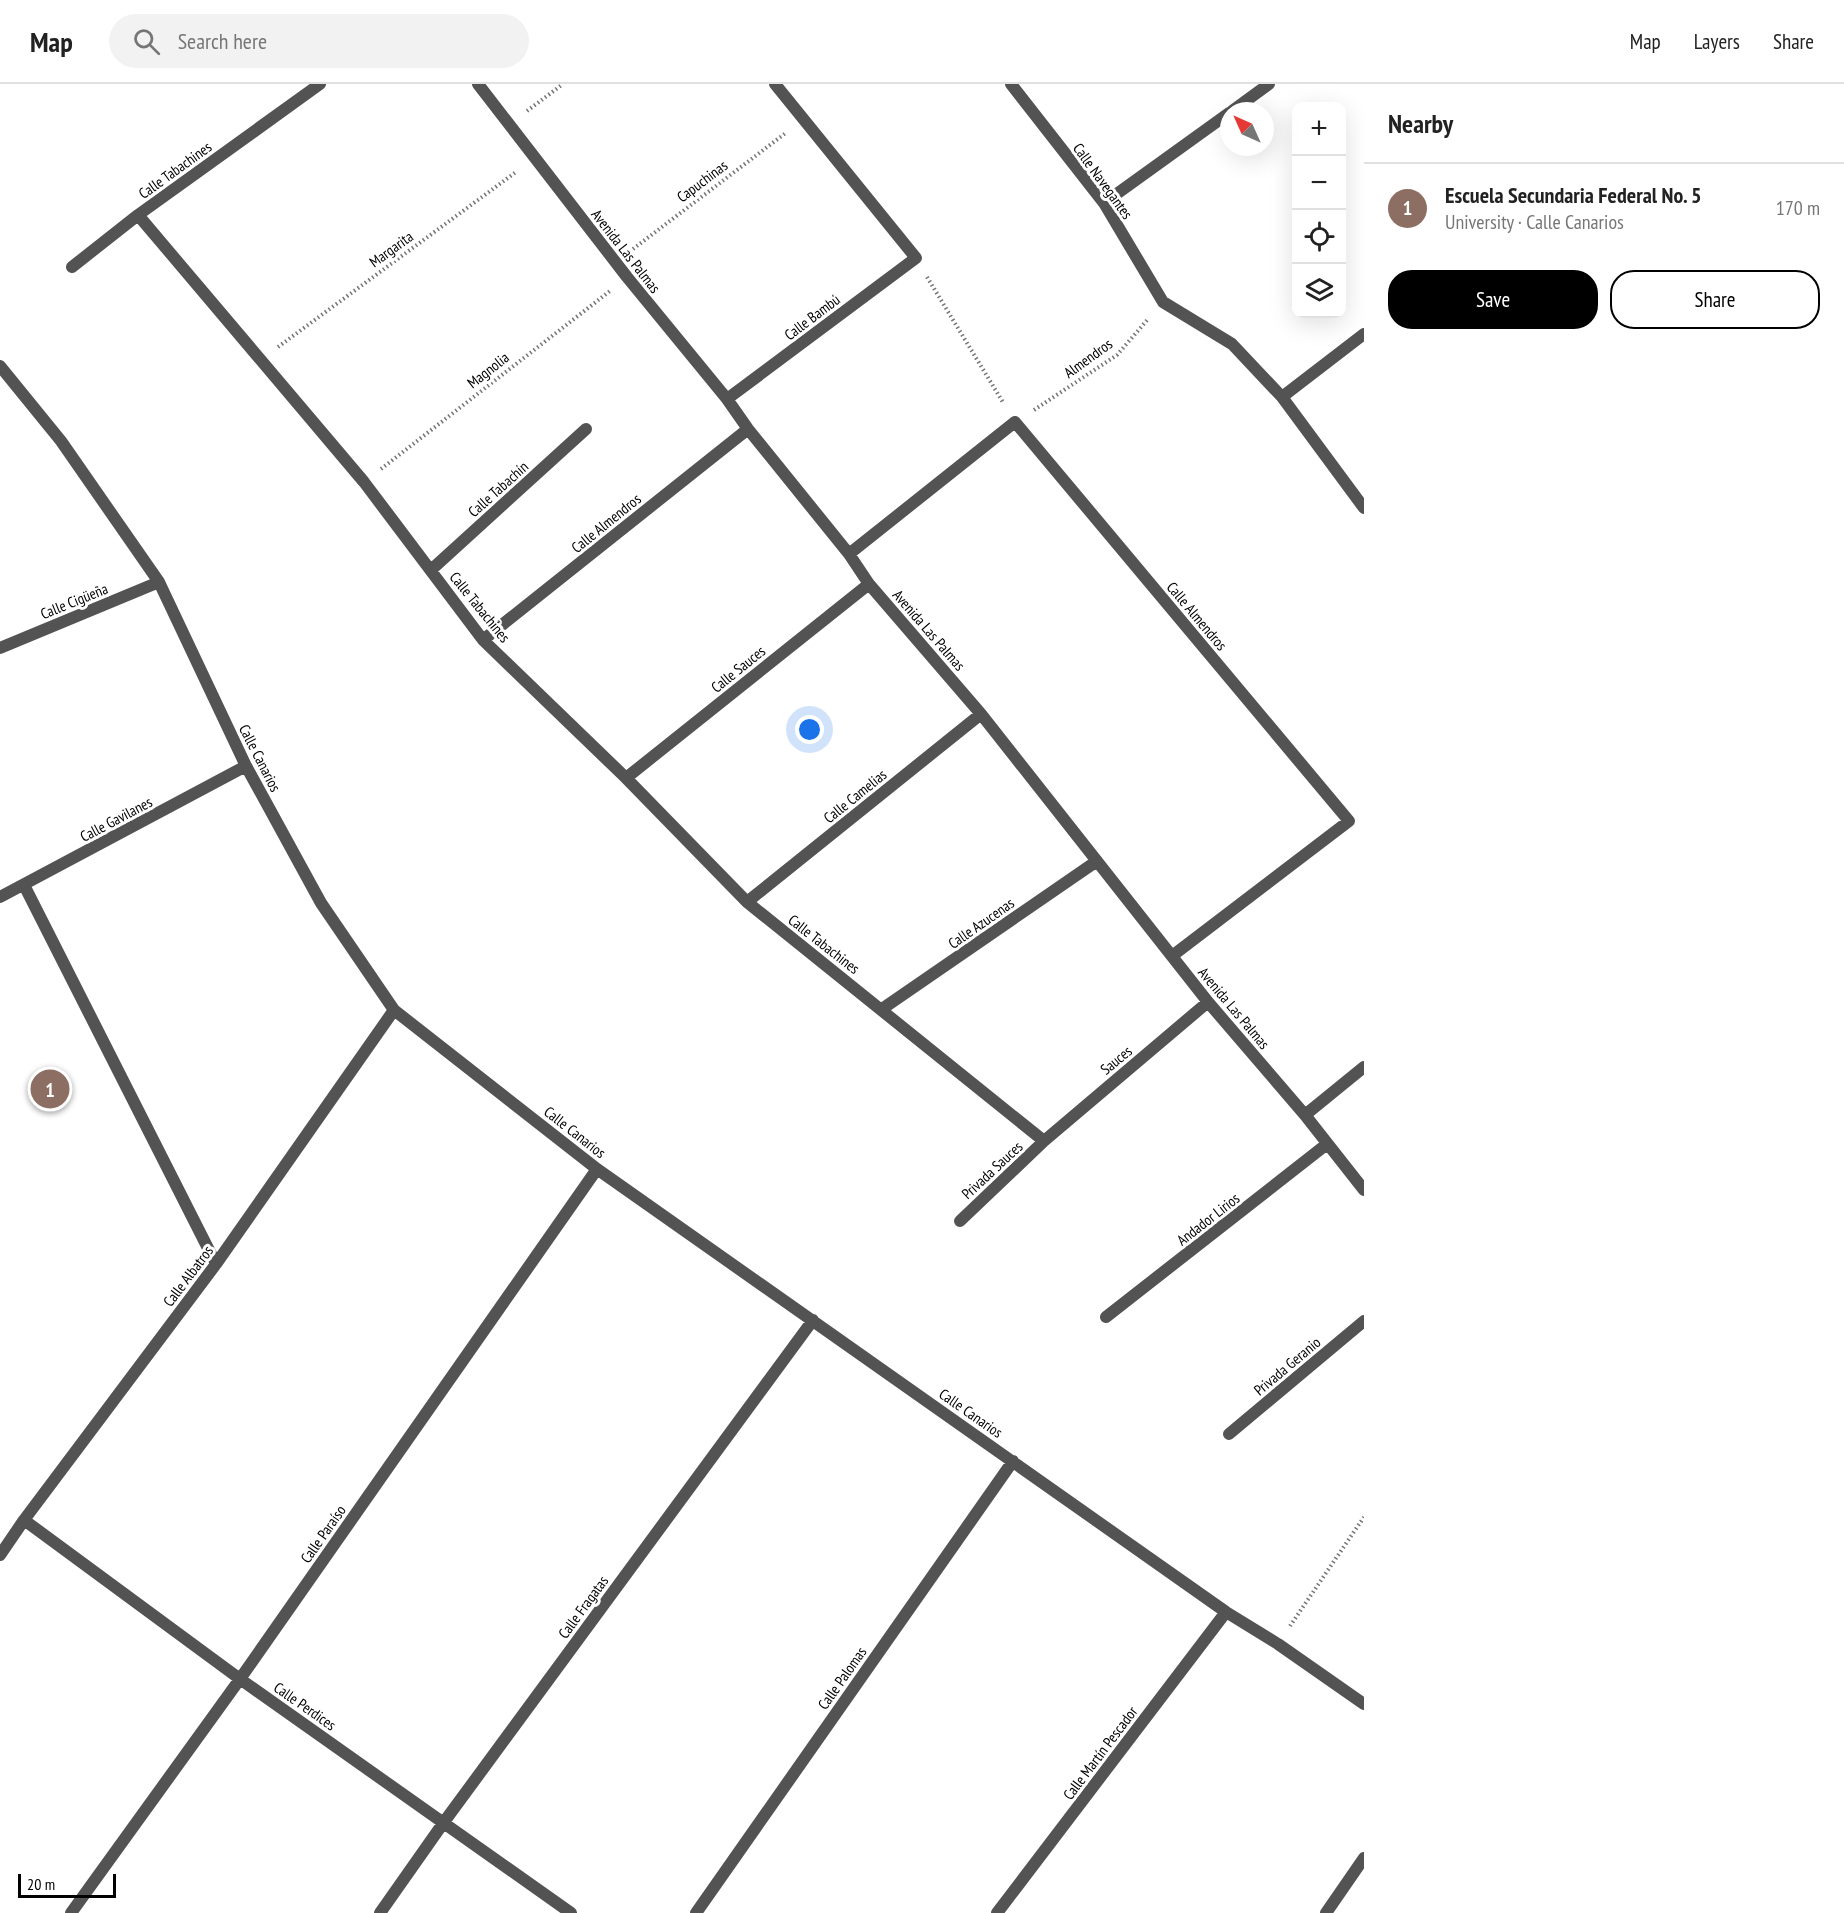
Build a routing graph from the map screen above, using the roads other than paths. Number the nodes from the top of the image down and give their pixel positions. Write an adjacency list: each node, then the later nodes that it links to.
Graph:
1 (321, 84): 9 (street, Calle Tabachines)
2 (478, 84): 14 (street, Avenida Las Palmas)
3 (776, 84): 14 (street, Calle Bambú)
4 (1011, 84): 8 (street, Calle Navegantes)
5 (1269, 84): 6 (street)
6 (1244, 102)
7 (1220, 119): 8 (street)
8 (1104, 203): 13 (street, Calle Navegantes)
9 (138, 215): 10 (street); 19 (street, Calle Tabachines)
10 (72, 267)
11 (1364, 334): 13 (street)
12 (0, 366): 20 (street, Calle Canarios)
13 (1282, 397): 17 (street)
14 (727, 399): 16 (street, Avenida Las Palmas)
15 (586, 429): 19 (street, Calle Tabachín)
16 (748, 429): 18 (street, Avenida Las Palmas); 22 (street, Calle Almendros)
17 (1364, 508)
18 (849, 554): 21 (street, Avenida Las Palmas); 31 (street, Calle Almendros)
19 (431, 570): 22 (street, Calle Tabachines)
20 (159, 582): 23 (street, Calle Cigüeña); 25 (street, Calle Canarios)
21 (869, 584): 24 (street, Avenida Las Palmas); 26 (street, Calle Sauces)
22 (483, 640): 26 (street, Calle Tabachines)
23 (0, 648)
24 (981, 714): 27 (street, Avenida Las Palmas); 30 (street, Calle Camelias)
25 (246, 766): 28 (street, Calle Gavilanes); 34 (street, Calle Canarios)
26 (626, 778): 30 (street, Calle Tabachines)
27 (1096, 861): 31 (street, Avenida Las Palmas); 33 (street, Calle Azucenas)
28 (24, 885): 29 (street, Calle Gavilanes); 42 (street)
29 (0, 897)
30 (747, 902): 33 (street, Calle Tabachines)
31 (1172, 956): 32 (street, Avenida Las Palmas)
32 (1208, 1002): 36 (street, Avenida Las Palmas); 37 (street, Sauces)
33 (882, 1009): 37 (street, Calle Tabachines)
34 (394, 1011): 39 (street, Calle Canarios); 42 (street, Calle Albatros)
35 (1364, 1067): 36 (street)
36 (1305, 1115): 38 (street, Avenida Las Palmas)
37 (1044, 1141): 41 (street, Privada Sauces)
38 (1327, 1144): 40 (street, Avenida Las Palmas); 43 (street, Andador Lirios)
39 (597, 1169): 44 (street, Calle Canarios); 51 (street, Calle Paraíso)
40 (1364, 1190)
41 (960, 1221)
42 (216, 1264): 48 (street, Calle Albatros)
43 (1106, 1317)
44 (813, 1320): 47 (street, Calle Canarios); 53 (street, Calle Fragatas)
45 (1364, 1321): 46 (street, Privada Geranio)
46 (1229, 1434)
47 (1014, 1461): 50 (street, Calle Canarios); 58 (street, Calle Palomas)
48 (24, 1520): 49 (street, Calle Albatros); 51 (street, Calle Perdices)
49 (0, 1555)
50 (1226, 1612): 52 (street, Calle Canarios); 59 (street, Calle Martín Pescador)
51 (240, 1679): 53 (street, Calle Perdices); 55 (street, Calle Paraíso)
52 (1364, 1704)
53 (444, 1822): 56 (street, Calle Fragatas); 57 (street, Calle Perdices)
54 (1364, 1858): 60 (street)
55 (71, 1913)
56 (380, 1913)
57 (571, 1913)
58 (696, 1913)
59 (997, 1913)
60 (1326, 1913)

